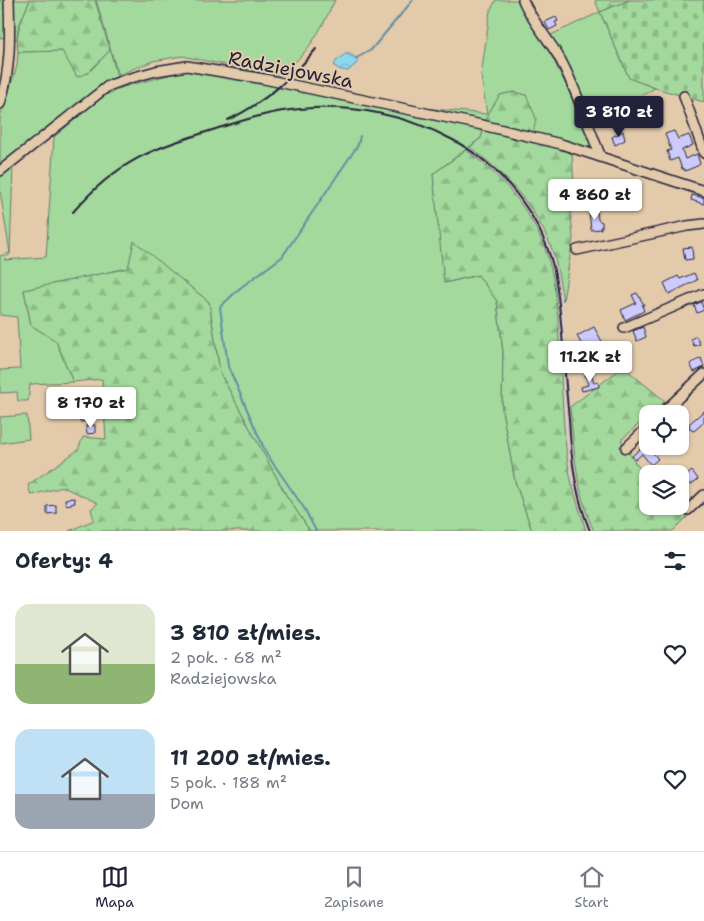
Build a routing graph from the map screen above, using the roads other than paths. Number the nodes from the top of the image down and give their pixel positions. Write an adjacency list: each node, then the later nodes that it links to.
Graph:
1 (9, 0): 4 (street)
2 (523, 0): 8 (street)
3 (0, 40): 4 (street)
4 (10, 40): 6 (street)
5 (684, 96): 7 (street)
6 (0, 104)
7 (704, 153)
8 (601, 156): 9 (street, Radziejowska); 10 (street, Radziejowska)
9 (0, 171)
10 (704, 191)
11 (704, 224): 12 (street)
12 (578, 250)
13 (704, 294): 14 (street)
14 (624, 328)
15 (704, 374): 16 (street)
16 (671, 405)
17 (639, 436): 18 (street)
18 (626, 448)
19 (704, 496): 20 (street)
20 (689, 509)

